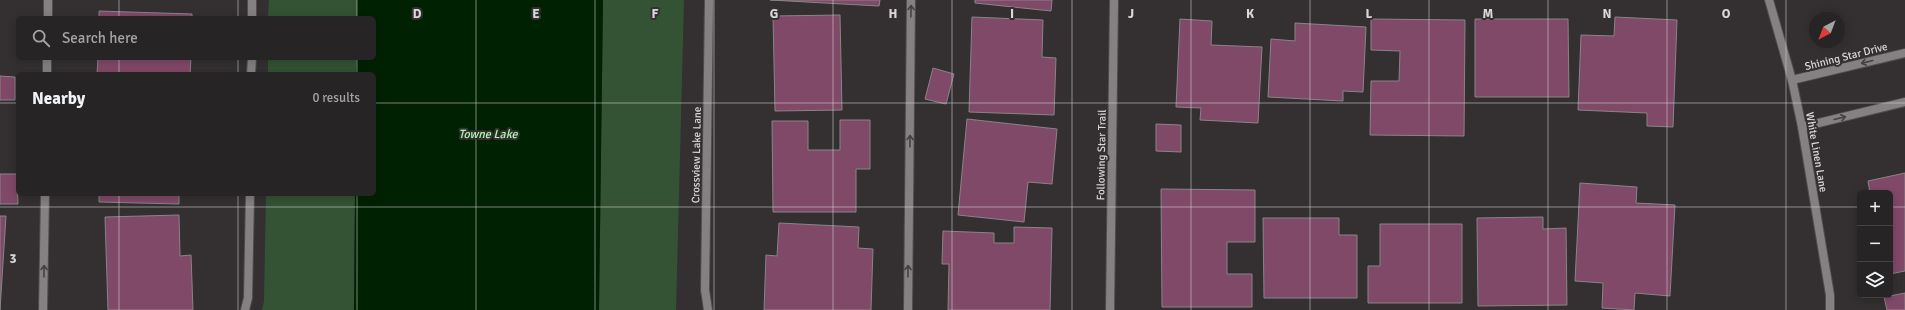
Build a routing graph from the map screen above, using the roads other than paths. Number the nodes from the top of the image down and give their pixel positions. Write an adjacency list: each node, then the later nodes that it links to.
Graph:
1 (48, 0): 7 (street)
2 (252, 0): 8 (street)
3 (709, 0): 21 (street, Crossview Lake Lane)
4 (911, 0): 22 (street, one-way to 4)
5 (1114, 0): 23 (street, Following Star Trail)
6 (1770, 0): 14 (street, White Linen Lane)
7 (48, 16)
8 (252, 16)
9 (1905, 53): 14 (street, Shining Star Drive, one-way to 14)
10 (47, 60): 12 (street)
11 (252, 60): 13 (street)
12 (47, 72)
13 (251, 72)
14 (1792, 80): 16 (street, White Linen Lane)
15 (1905, 102): 16 (street, one-way to 15)
16 (1802, 127): 24 (street, White Linen Lane)
17 (45, 196): 19 (street, one-way to 17)
18 (250, 196): 20 (street)
19 (43, 310)
20 (245, 310)
21 (708, 310)
22 (908, 310)
23 (1110, 310)
24 (1830, 310)

